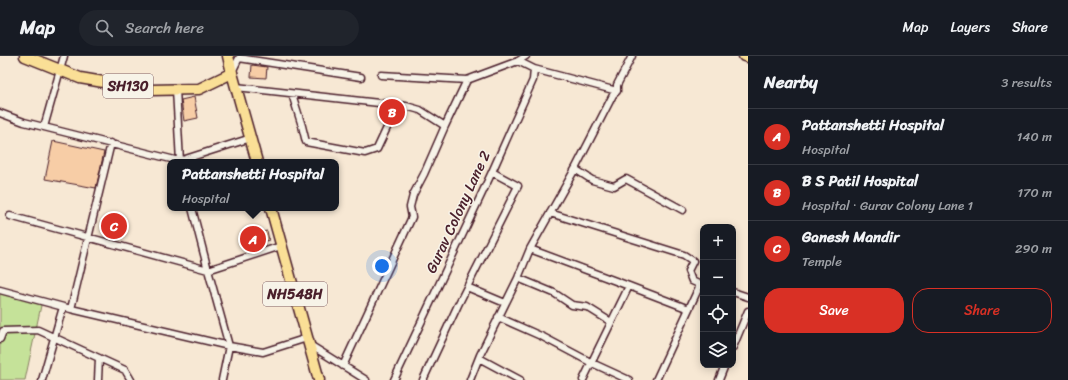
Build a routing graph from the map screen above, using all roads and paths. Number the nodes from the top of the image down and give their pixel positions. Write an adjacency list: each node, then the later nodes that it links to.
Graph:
1 (25, 56): 9 (main road, SH130)
2 (64, 56): 9 (street)
3 (228, 56): 11 (main road)
4 (526, 56): 8 (street)
5 (632, 56): 17 (street)
6 (744, 56): 7 (main road)
7 (748, 57)
8 (518, 61): 10 (street); 14 (street)
9 (59, 69): 16 (main road, SH130); 22 (street)
10 (534, 69): 17 (street); 30 (street, Gurav Colony Lane 2)
11 (232, 73): 13 (street); 15 (main road); 16 (main road, SH130)
12 (381, 76): 14 (street)
13 (361, 77)
14 (467, 80): 21 (street)
15 (236, 87): 18 (street); 23 (main road)
16 (176, 89): 26 (street)
17 (617, 91): 29 (street)
18 (292, 94): 19 (street); 19 (street)
19 (393, 105): 21 (street)
20 (0, 113): 22 (street)
21 (445, 126): 63 (street)
22 (44, 127): 24 (street)
23 (251, 138): 27 (street); 28 (main road)
24 (111, 144): 25 (street); 36 (street)
25 (171, 159)
26 (179, 159)
27 (185, 159)
28 (257, 159)
29 (575, 169): 31 (street); 34 (street)
30 (492, 172): 43 (street); 71 (street, Gurav Colony Lane 2)
31 (683, 210)
32 (193, 211): 39 (street)
33 (271, 211): 37 (main road, NH548H)
34 (550, 213): 38 (street); 41 (street)
35 (10, 216): 36 (street)
36 (88, 237): 39 (street); 50 (street)
37 (281, 246): 39 (street); 58 (main road, NH548H)
38 (530, 249): 40 (street); 42 (street)
39 (208, 270): 59 (street)
40 (518, 278): 48 (street); 54 (street)
41 (700, 285)
42 (629, 286): 51 (street); 54 (street)
43 (467, 287): 48 (street); 72 (street)
44 (700, 288): 51 (street)
45 (0, 290): 49 (street)
46 (736, 293): 47 (street)
47 (748, 297)
48 (505, 303): 53 (street)
49 (63, 307): 50 (street); 55 (street)
50 (71, 309): 59 (street)
51 (689, 309): 77 (street)
52 (748, 311): 57 (street)
53 (498, 317): 61 (street); 62 (street)
54 (611, 322): 62 (street)
55 (54, 337): 56 (street); 60 (street); 65 (street)
56 (0, 339)
57 (736, 340)
58 (308, 342): 59 (street); 63 (street); 69 (main road, NH548H)
59 (229, 346): 68 (street)
60 (99, 358): 66 (street); 67 (street)
61 (479, 358): 73 (street); 74 (street)
62 (592, 363): 75 (street); 76 (street)
63 (343, 366): 70 (street)
64 (724, 368): 78 (street)
65 (42, 380)
66 (98, 380)
67 (131, 380)
68 (222, 380)
69 (319, 380)
70 (366, 380)
71 (394, 380)
72 (423, 380)
73 (470, 380)
74 (520, 380)
75 (583, 380)
76 (629, 380)
77 (656, 380)
78 (719, 380)

